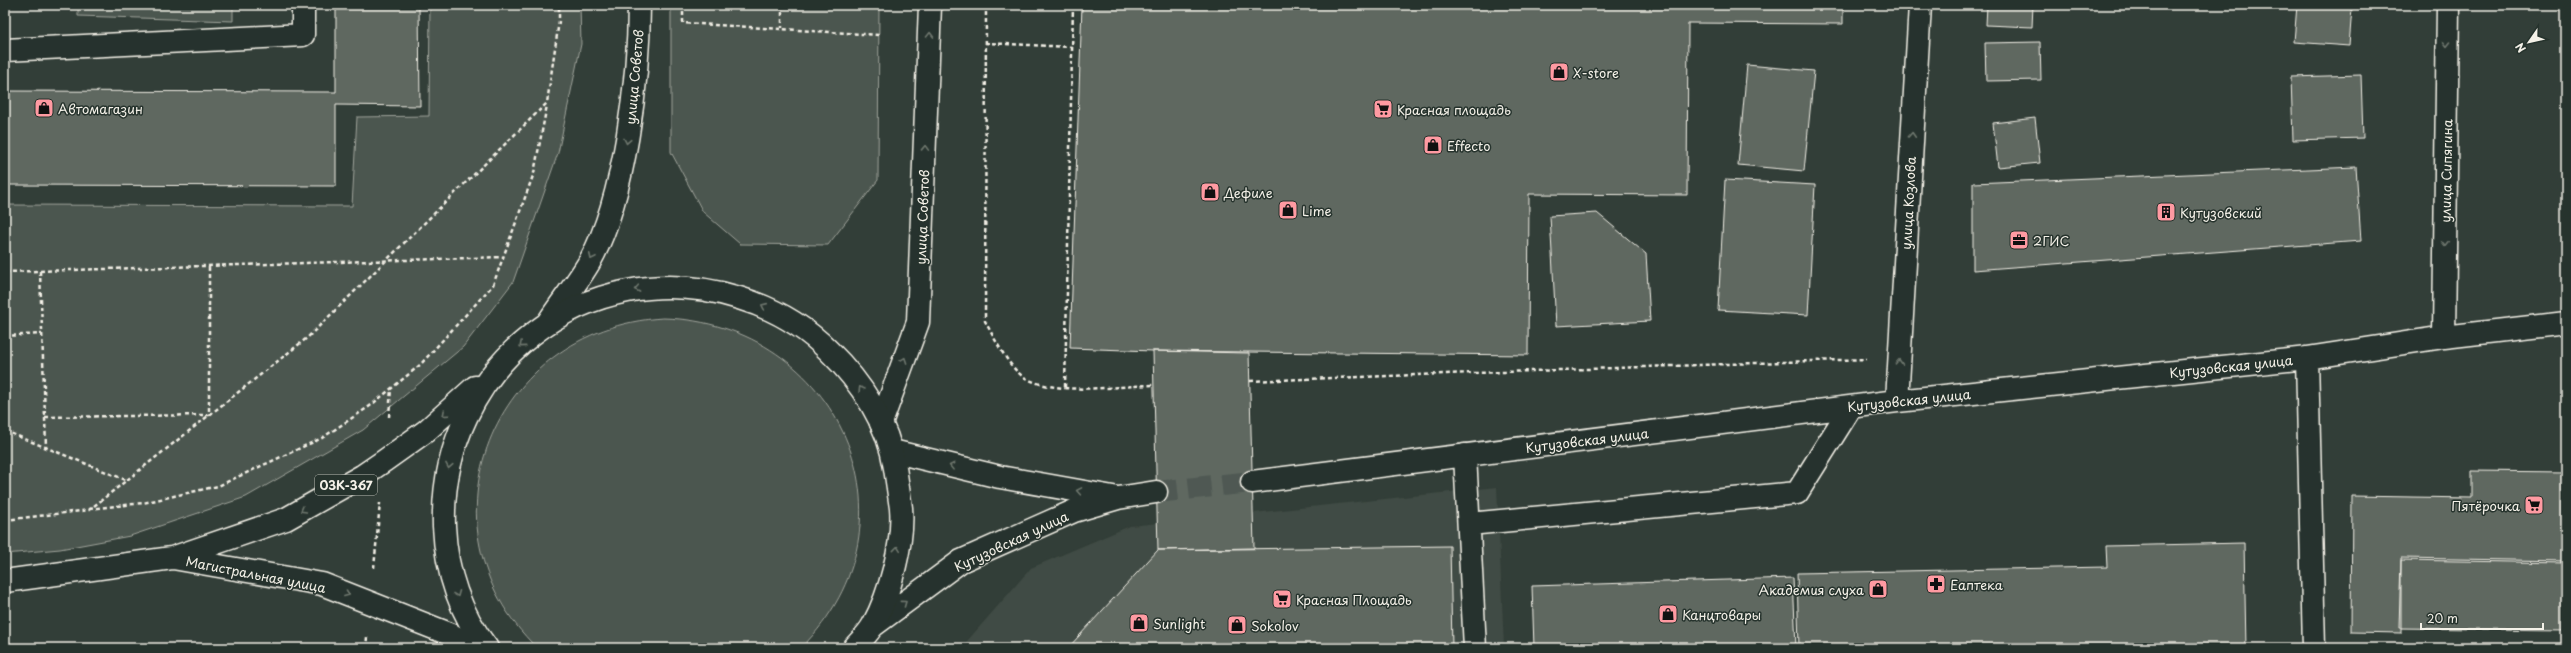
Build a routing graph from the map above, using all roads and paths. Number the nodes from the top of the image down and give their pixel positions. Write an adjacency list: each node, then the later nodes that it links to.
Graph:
1 (303, 5): 15 (main road)
2 (559, 5): 16 (path)
3 (639, 5): 22 (main road, улица Советов, one-way to 22)
4 (683, 5): 11 (path)
5 (782, 5): 11 (path)
6 (930, 5): 38 (main road, улица Советов, one-way to 6)
7 (986, 5): 13 (path)
8 (1073, 5): 14 (path)
9 (1920, 5): 27 (main road, улица Козлова, one-way to 9)
10 (2448, 5): 26 (main road, улица Сипягина, one-way to 26)
11 (782, 28): 12 (path)
12 (879, 35)
13 (985, 43): 14 (path); 32 (path)
14 (1072, 47): 32 (path)
15 (5, 50)
16 (547, 104): 17 (path); 18 (path)
17 (504, 257): 18 (path); 33 (path)
18 (386, 261): 19 (path); 36 (path)
19 (209, 266): 20 (path); 36 (path)
20 (40, 270): 21 (path); 24 (path)
21 (5, 272)
22 (549, 321): 29 (main road, one-way to 29); 38 (main road, one-way to 22)
23 (2566, 323): 26 (main road, Кутузовская улица)
24 (42, 334): 25 (path); 37 (path)
25 (5, 336)
26 (2444, 337): 28 (main road, Кутузовская улица)
27 (1899, 357): 30 (path); 34 (main road, улица Козлова, one-way to 27)
28 (2307, 358): 34 (main road, Кутузовская улица); 60 (main road)
29 (495, 368): 43 (main road, Магистральная улица / 03К-367, one-way to 43); 57 (main road, one-way to 57)
30 (1250, 381)
31 (1153, 385): 32 (path)
32 (1065, 387)
33 (391, 388): 43 (path); 48 (path)
34 (1897, 401): 35 (main road, Кутузовская улица)
35 (1851, 407): 42 (main road, Кутузовская улица); 50 (main road)
36 (209, 415): 37 (path); 44 (path)
37 (45, 418): 40 (path)
38 (881, 423): 41 (main road)
39 (5, 430): 40 (path)
40 (46, 447): 44 (path)
41 (892, 451): 47 (main road, Кутузовская улица, one-way to 41); 54 (main road, one-way to 41)
42 (1466, 455): 45 (main road, Кутузовская улица); 50 (main road)
43 (384, 460): 51 (main road, Магистральная улица / 03К-367, one-way to 51); 53 (path)
44 (127, 480): 48 (path)
45 (1252, 482)
46 (1156, 492): 47 (main road, Кутузовская улица)
47 (1118, 498): 54 (main road, Кутузовская улица, one-way to 47)
48 (89, 510): 49 (path)
49 (5, 520)
50 (1469, 524): 59 (main road)
51 (172, 558): 52 (main road, Магистральная улица); 53 (main road, Магистральная улица, one-way to 53)
52 (5, 581)
53 (370, 603): 55 (path); 56 (main road, Магистральная улица)
54 (873, 626): 58 (main road)
55 (366, 648)
56 (471, 648)
57 (487, 648)
58 (854, 648)
59 (1475, 648)
60 (2314, 648)

